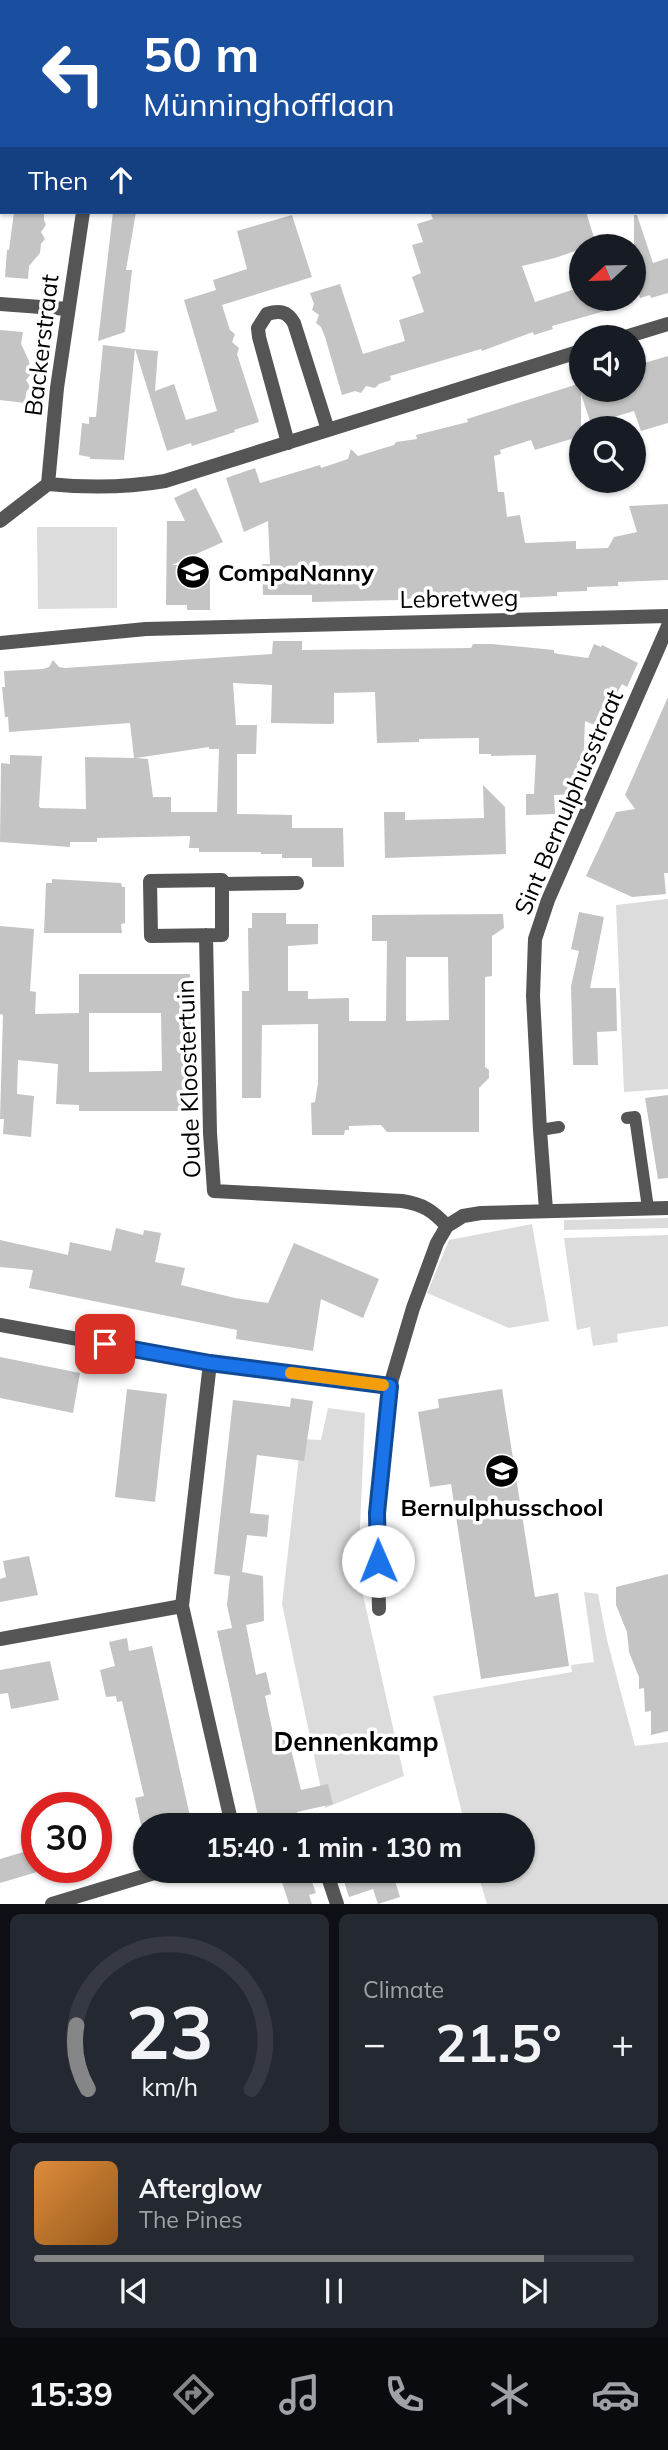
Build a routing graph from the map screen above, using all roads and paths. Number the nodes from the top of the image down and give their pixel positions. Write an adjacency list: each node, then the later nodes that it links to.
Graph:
1 (83, 214): 3 (street, Backerstraat)
2 (0, 304): 3 (street)
3 (68, 309): 9 (street, Backerstraat)
4 (668, 324): 5 (street)
5 (646, 331)
6 (569, 355): 7 (street)
7 (328, 430): 8 (street); 8 (street)
8 (288, 443): 9 (street)
9 (48, 484): 10 (street)
10 (0, 521)
11 (668, 616): 13 (street, Lebretweg)
12 (668, 626): 19 (street, Sint Bernulphusstraat)
13 (0, 643)
14 (297, 883): 15 (street)
15 (222, 884): 16 (street); 16 (street)
16 (206, 935): 23 (street, Oude Kloostertuin)
17 (627, 1118): 20 (lane)
18 (559, 1127): 19 (lane)
19 (540, 1130): 22 (street, Sint Bernulphusstraat)
20 (648, 1208): 21 (street); 22 (street)
21 (668, 1208)
22 (546, 1210): 23 (street)
23 (447, 1226): 26 (street)
24 (0, 1325): 25 (street)
25 (210, 1363): 26 (street); 27 (street)
26 (390, 1386): 28 (street)
27 (182, 1606): 29 (street); 30 (street)
28 (380, 1609)
29 (0, 1639)
30 (229, 1813)
31 (133, 1879): 33 (street)
32 (330, 1883): 34 (street)
33 (52, 1904)
34 (337, 1904)

